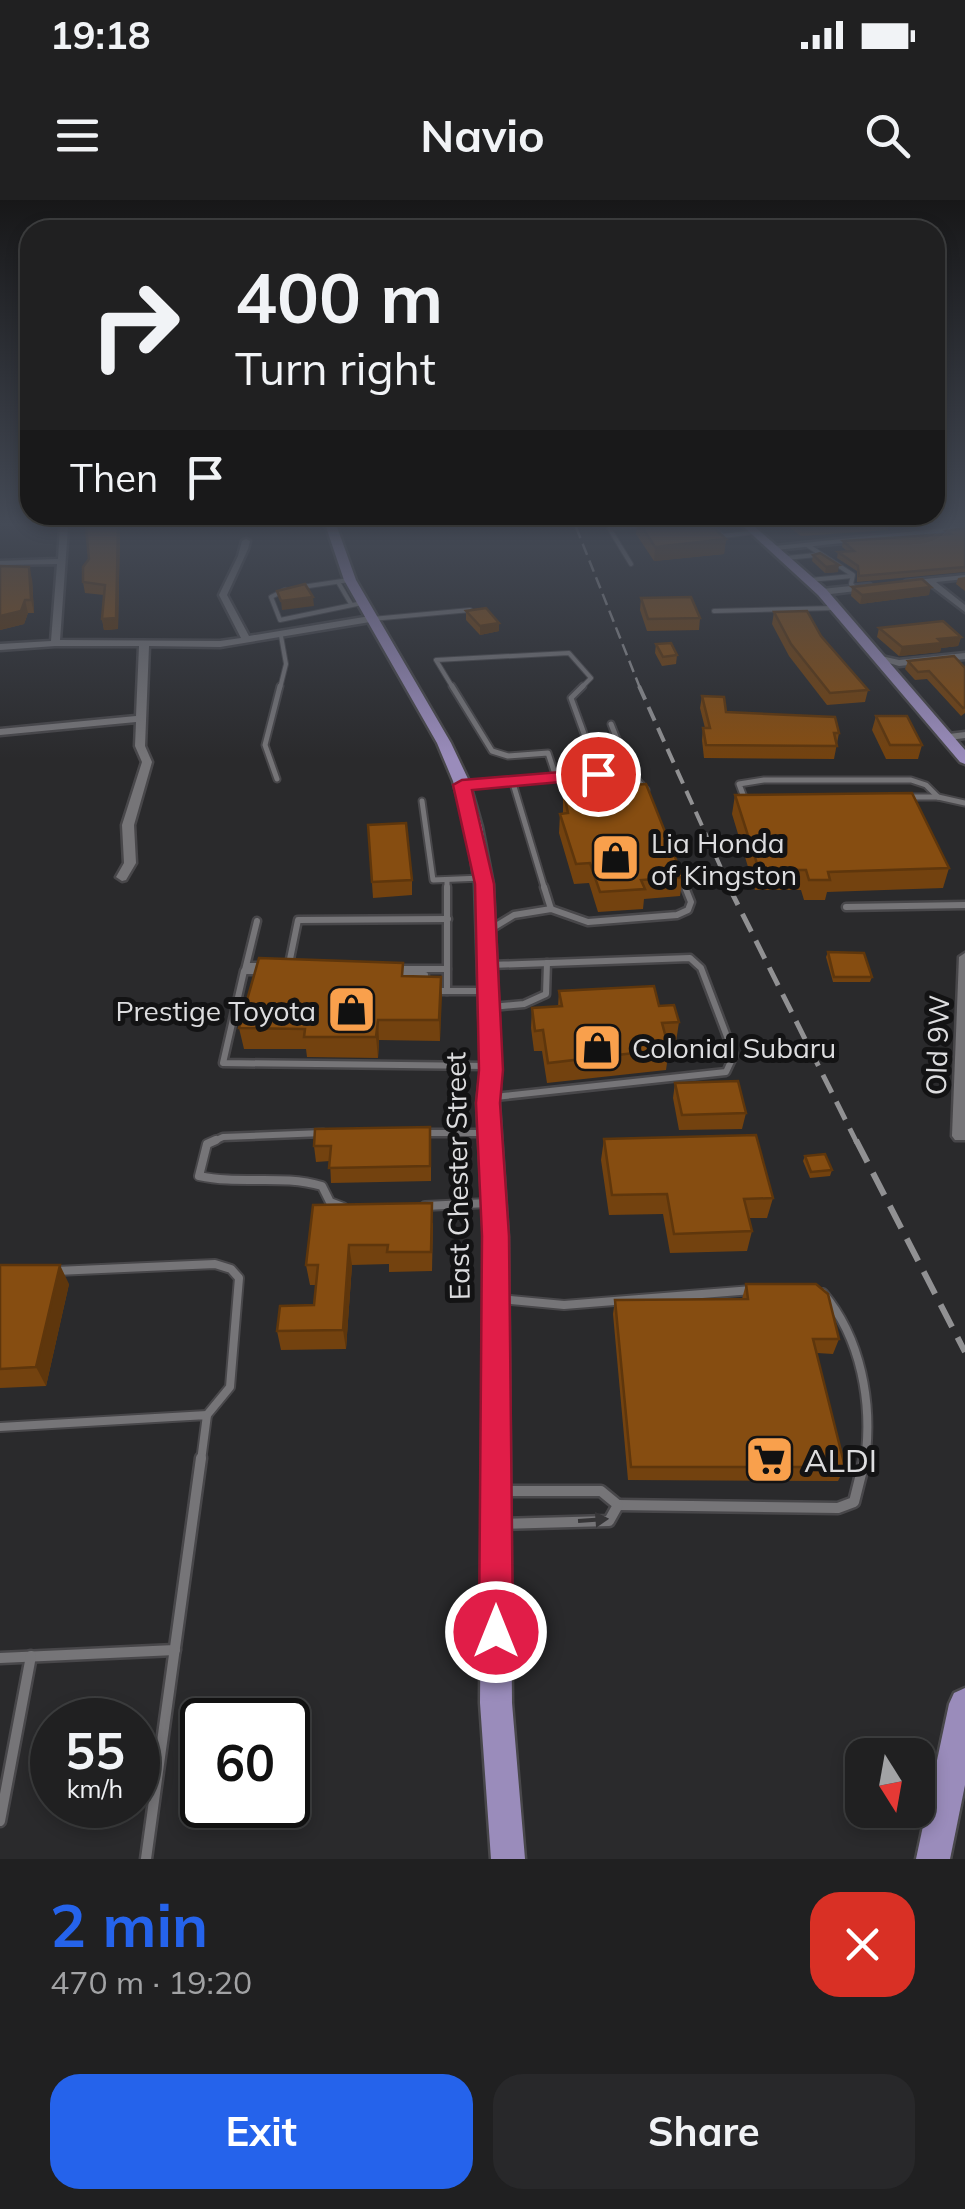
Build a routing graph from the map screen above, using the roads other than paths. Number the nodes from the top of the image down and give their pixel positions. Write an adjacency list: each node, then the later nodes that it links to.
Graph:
1 (57, 604): 13 (street)
2 (228, 604): 12 (street)
3 (275, 604): 4 (lane)
4 (352, 604)
5 (357, 604): 10 (main road, East Chester Street)
6 (833, 604): 7 (main road)
7 (836, 608): 9 (lane); 17 (main road)
8 (470, 610): 10 (lane)
9 (714, 612)
10 (370, 619): 11 (street); 28 (main road, East Chester Street)
11 (280, 636): 12 (street); 26 (lane)
12 (247, 642): 14 (street)
13 (54, 643): 14 (street); 15 (street)
14 (144, 646): 18 (street)
15 (0, 647)
16 (965, 656): 17 (street)
17 (881, 660): 21 (main road)
18 (140, 719): 20 (street); 37 (street)
19 (611, 724): 23 (lane)
20 (0, 732)
21 (957, 736): 22 (main road)
22 (965, 759)
23 (630, 772): 24 (lane); 29 (lane)
24 (598, 774): 25 (lane); 25 (lane); 32 (lane)
25 (556, 777): 27 (lane)
26 (277, 779)
27 (512, 780): 28 (lane); 42 (lane)
28 (462, 785): 38 (main road, East Chester Street)
29 (647, 792)
30 (938, 797): 31 (lane); 34 (lane); 35 (lane)
31 (900, 798)
32 (608, 800)
33 (422, 801): 39 (lane)
34 (749, 802)
35 (965, 802)
36 (676, 866): 42 (lane)
37 (122, 876)
38 (483, 878): 39 (lane); 45 (main road, East Chester Street)
39 (447, 880): 43 (lane)
40 (965, 905): 41 (lane)
41 (846, 907)
42 (550, 909): 45 (lane)
43 (448, 920): 51 (lane); 52 (lane)
44 (257, 921): 50 (lane)
45 (486, 932): 48 (main road, East Chester Street)
46 (965, 957): 55 (street, Old 9W)
47 (546, 962): 48 (lane); 54 (lane); 57 (lane)
48 (487, 965): 54 (main road, East Chester Street)
49 (308, 967): 51 (lane)
50 (246, 968): 51 (lane); 56 (lane)
51 (292, 969)
52 (447, 969): 53 (lane); 53 (lane)
53 (447, 991): 54 (lane)
54 (488, 999): 56 (main road, East Chester Street)
55 (964, 1042): 61 (street, Old 9W)
56 (490, 1066): 57 (main road, East Chester Street)
57 (489, 1097): 60 (main road, East Chester Street)
58 (337, 1132): 64 (lane)
59 (414, 1132): 60 (lane)
60 (490, 1133): 62 (main road, East Chester Street)
61 (960, 1136)
62 (494, 1203): 63 (lane); 68 (main road, East Chester Street)
63 (417, 1206)
64 (346, 1208)
65 (38, 1272): 69 (lane)
66 (807, 1286): 72 (lane)
67 (767, 1289): 68 (lane)
68 (495, 1298): 71 (main road, East Chester Street)
69 (206, 1415): 70 (lane); 74 (lane)
70 (0, 1427)
71 (495, 1491): 72 (lane); 73 (main road, East Chester Street)
72 (618, 1505): 73 (lane, one-way to 72)
73 (496, 1524): 81 (main road, East Chester Street)
74 (175, 1650): 75 (lane); 80 (lane)
75 (31, 1656): 76 (lane); 78 (lane)
76 (0, 1658)
77 (965, 1704): 79 (main road)
78 (0, 1821)
79 (935, 1855)
80 (146, 1859)
81 (508, 1859)

